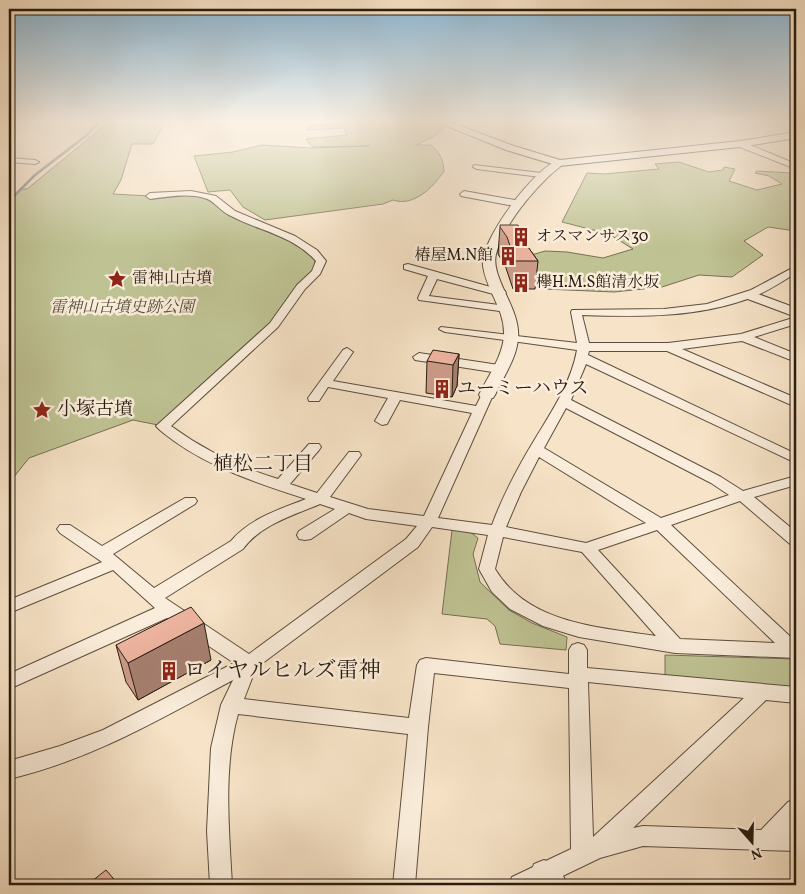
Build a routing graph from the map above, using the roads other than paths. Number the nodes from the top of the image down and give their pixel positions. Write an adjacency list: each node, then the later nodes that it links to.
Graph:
1 (558, 164): 3 (street)
2 (477, 167): 3 (street)
3 (541, 176): 6 (street)
4 (464, 194): 6 (street)
5 (150, 196): 37 (street)
6 (520, 204): 10 (street)
7 (408, 267): 9 (street)
8 (794, 273): 11 (street)
9 (434, 275): 10 (street); 12 (street)
10 (501, 293): 12 (street)
11 (750, 295): 13 (street); 20 (street)
12 (507, 309): 17 (street)
13 (796, 313)
14 (796, 320): 16 (street)
15 (445, 329): 17 (street)
16 (743, 337): 18 (street); 22 (street)
17 (511, 338): 20 (street); 23 (street)
18 (668, 347): 20 (street); 29 (street)
19 (347, 352): 24 (street)
20 (583, 352): 28 (street); 35 (street)
21 (419, 357): 23 (street)
22 (796, 358)
23 (499, 369): 25 (street)
24 (325, 383): 26 (street); 27 (street)
25 (487, 395): 30 (street)
26 (396, 396): 30 (street); 31 (street)
27 (314, 398)
28 (564, 402): 33 (street); 38 (street)
29 (796, 403)
30 (480, 411): 42 (street)
31 (382, 421)
32 (314, 447): 37 (street)
33 (536, 450): 43 (street); 45 (street)
34 (354, 455): 39 (street)
35 (796, 459)
36 (796, 480): 38 (street)
37 (281, 485): 39 (street)
38 (741, 496): 43 (street); 47 (street)
39 (321, 498): 41 (street); 50 (street)
40 (190, 501): 49 (street)
41 (348, 507): 42 (street); 46 (street)
42 (429, 521): 45 (street); 56 (street)
43 (660, 524): 48 (street); 55 (street)
44 (65, 529): 49 (street)
45 (498, 531): 48 (street); 53 (street)
46 (305, 536)
47 (796, 540)
48 (587, 548): 53 (street)
49 (108, 558): 50 (street); 51 (street)
50 (153, 596): 52 (street)
51 (9, 608)
52 (168, 610): 56 (street); 58 (street)
53 (675, 646): 55 (street)
54 (578, 650): 57 (street)
55 (795, 650)
56 (249, 664): 61 (street); 63 (street)
57 (578, 678): 59 (street); 62 (street); 67 (street)
58 (9, 682)
59 (762, 692): 60 (street); 67 (street)
60 (796, 695)
61 (231, 705): 62 (street); 69 (street)
62 (418, 727): 70 (street)
63 (9, 770)
64 (796, 809): 65 (street)
65 (767, 839): 66 (street); 67 (street)
66 (796, 841)
67 (590, 851): 68 (street)
68 (539, 881)
69 (220, 885)
70 (404, 885)

